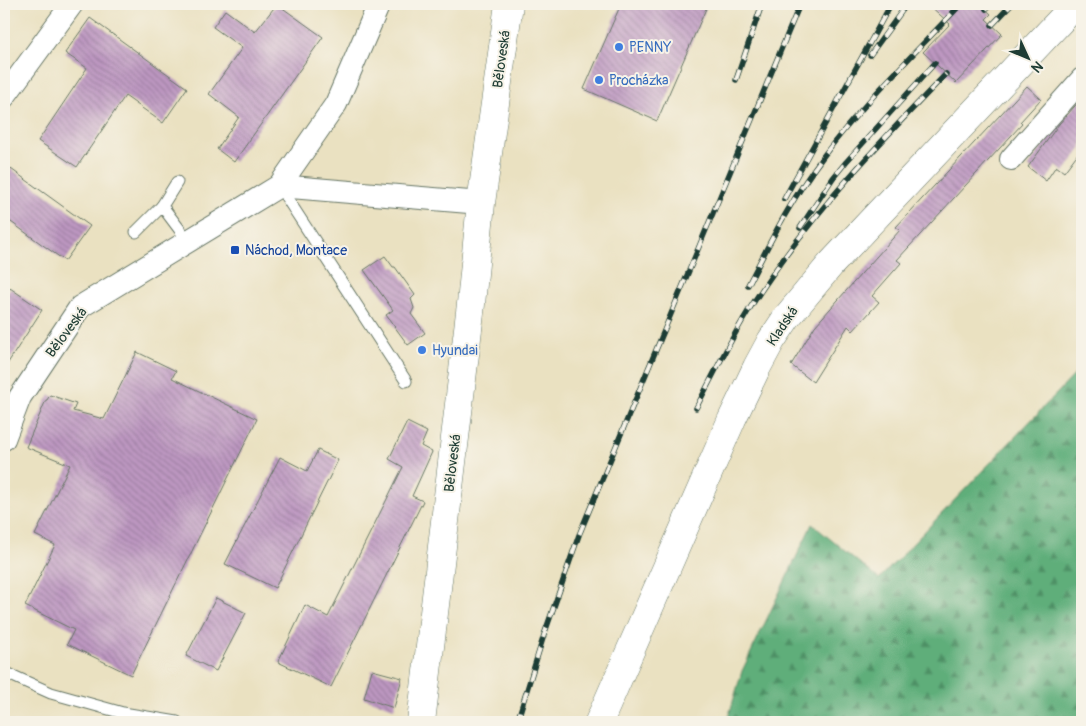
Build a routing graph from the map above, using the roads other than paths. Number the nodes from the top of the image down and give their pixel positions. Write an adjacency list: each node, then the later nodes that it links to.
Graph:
1 (72, 4): 6 (street)
2 (379, 4): 9 (street, Běloveská)
3 (509, 4): 10 (main road, Běloveská)
4 (1076, 4): 20 (main road, Kladská)
5 (1082, 79): 7 (street)
6 (4, 97)
7 (1011, 159)
8 (177, 182): 11 (lane)
9 (278, 186): 10 (street); 13 (street, Běloveská); 14 (lane)
10 (480, 203): 19 (main road, Běloveská)
11 (162, 206): 12 (lane); 13 (lane)
12 (136, 232)
13 (189, 242): 15 (street, Běloveská)
14 (406, 381)
15 (12, 392): 16 (street, Běloveská)
16 (4, 439)
17 (4, 672): 18 (lane)
18 (177, 722)
19 (421, 722)
20 (599, 722)

